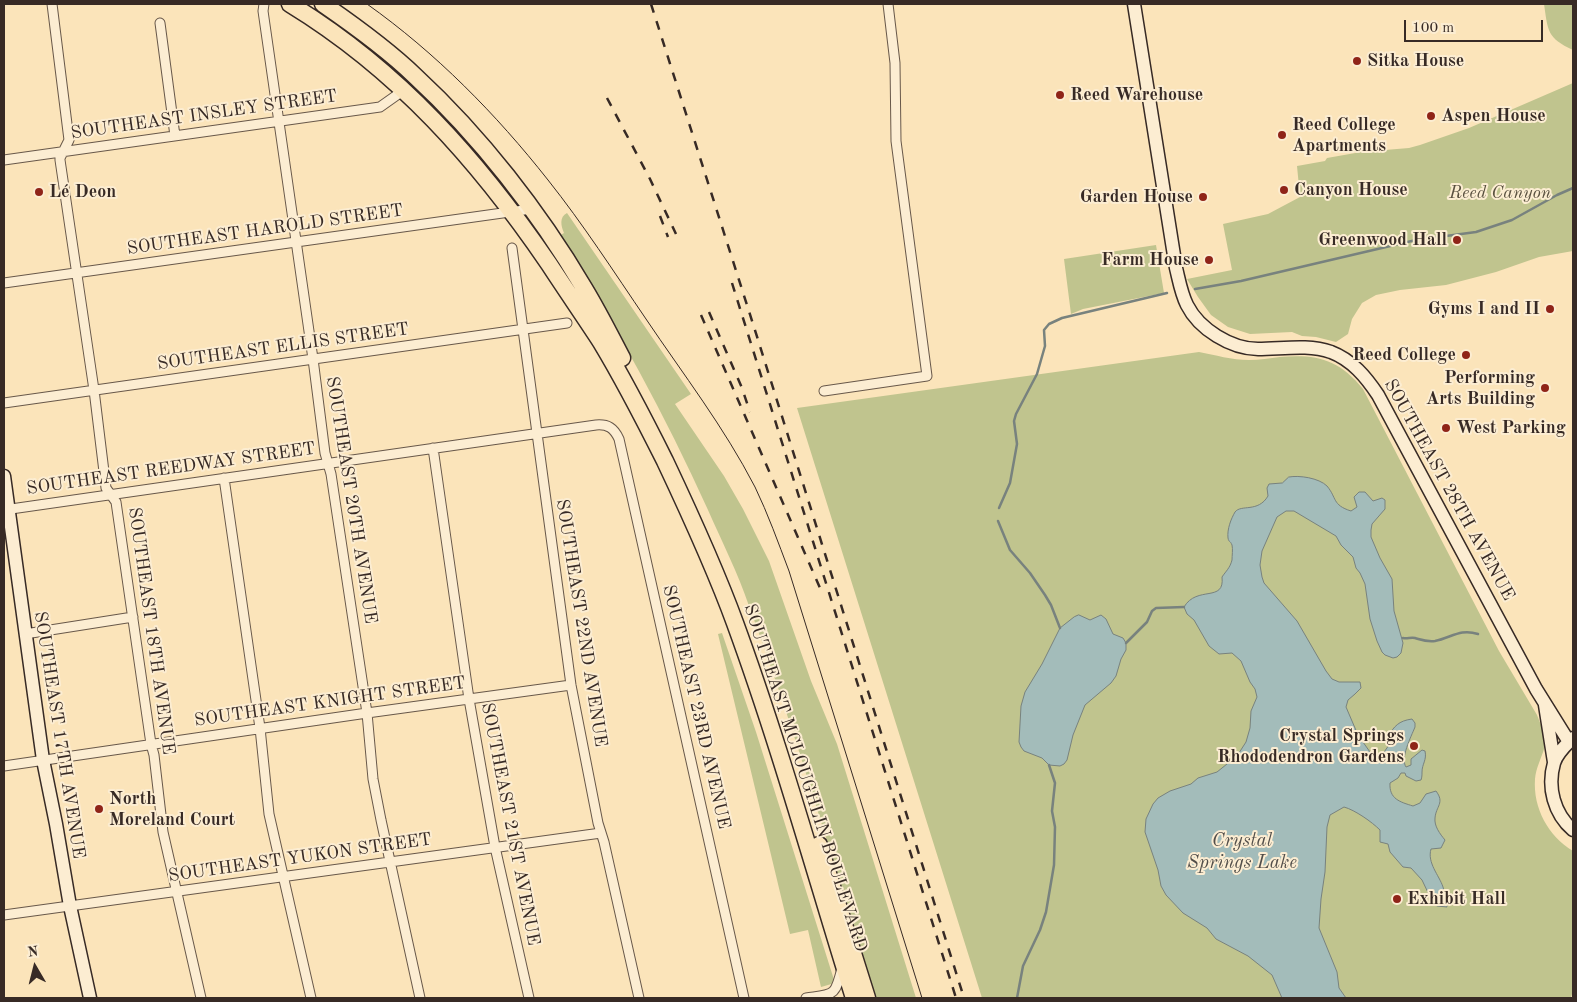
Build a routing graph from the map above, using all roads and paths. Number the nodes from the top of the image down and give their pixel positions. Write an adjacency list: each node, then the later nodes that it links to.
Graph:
1 (52, 4): 11 (street, SOUTHEAST 18TH AVENUE)
2 (264, 4): 9 (street, SOUTHEAST 20TH AVENUE)
3 (290, 4): 8 (highway, SOUTHEAST MCLOUGHLIN BOULEVARD)
4 (323, 4): 13 (highway, SOUTHEAST MCLOUGHLIN BOULEVARD)
5 (888, 4): 23 (street)
6 (1134, 4): 37 (street, SOUTHEAST 28TH AVENUE)
7 (160, 23): 10 (street)
8 (404, 90): 9 (street, SOUTHEAST INSLEY STREET); 14 (highway, SOUTHEAST MCLOUGHLIN BOULEVARD)
9 (279, 121): 10 (street, SOUTHEAST INSLEY STREET); 15 (street, SOUTHEAST 20TH AVENUE)
10 (175, 136): 11 (street, SOUTHEAST INSLEY STREET)
11 (63, 152): 12 (street, SOUTHEAST INSLEY STREET); 17 (street, SOUTHEAST 18TH AVENUE)
12 (4, 160)
13 (531, 209): 14 (street, SOUTHEAST HAROLD STREET); 63 (highway, SOUTHEAST MCLOUGHLIN BOULEVARD)
14 (512, 212): 15 (street, SOUTHEAST HAROLD STREET); 53 (highway, SOUTHEAST MCLOUGHLIN BOULEVARD)
15 (296, 242): 17 (street, SOUTHEAST HAROLD STREET); 21 (street, SOUTHEAST 20TH AVENUE)
16 (512, 248): 20 (street, SOUTHEAST 22ND AVENUE)
17 (77, 273): 18 (street, SOUTHEAST HAROLD STREET); 22 (street, SOUTHEAST 18TH AVENUE)
18 (4, 283)
19 (567, 323): 20 (street, SOUTHEAST ELLIS STREET)
20 (522, 329): 21 (street, SOUTHEAST ELLIS STREET); 26 (street, SOUTHEAST 22ND AVENUE)
21 (313, 360): 22 (street, SOUTHEAST ELLIS STREET); 28 (street, SOUTHEAST 20TH AVENUE)
22 (94, 390): 24 (street, SOUTHEAST ELLIS STREET); 31 (street, SOUTHEAST 18TH AVENUE)
23 (824, 391)
24 (4, 403)
25 (610, 427): 26 (street, SOUTHEAST REEDWAY STREET); 60 (street, SOUTHEAST 23RD AVENUE)
26 (537, 434): 27 (street, SOUTHEAST REEDWAY STREET); 35 (street, SOUTHEAST 22ND AVENUE)
27 (433, 448): 28 (street, SOUTHEAST REEDWAY STREET); 36 (street, SOUTHEAST 21ST AVENUE)
28 (328, 463): 30 (street, SOUTHEAST REEDWAY STREET); 38 (street, SOUTHEAST 20TH AVENUE)
29 (4, 476): 32 (street, SOUTHEAST 17TH AVENUE)
30 (224, 478): 31 (street, SOUTHEAST REEDWAY STREET); 39 (street)
31 (111, 495): 32 (street, SOUTHEAST REEDWAY STREET); 33 (street, SOUTHEAST 18TH AVENUE)
32 (6, 509): 34 (street, SOUTHEAST 17TH AVENUE)
33 (133, 618): 34 (street); 41 (street, SOUTHEAST 18TH AVENUE)
34 (25, 634): 42 (street, SOUTHEAST 17TH AVENUE)
35 (571, 685): 36 (street, SOUTHEAST KNIGHT STREET); 46 (street, SOUTHEAST 22ND AVENUE)
36 (469, 698): 38 (street, SOUTHEAST KNIGHT STREET); 47 (street, SOUTHEAST 21ST AVENUE)
37 (1544, 703): 40 (street, SOUTHEAST 28TH AVENUE); 43 (street)
38 (367, 713): 39 (street, SOUTHEAST KNIGHT STREET); 48 (street, SOUTHEAST 20TH AVENUE)
39 (260, 728): 41 (street, SOUTHEAST KNIGHT STREET); 49 (street)
40 (1571, 740): 43 (street, SOUTHEAST 28TH AVENUE)
41 (151, 744): 42 (street, SOUTHEAST KNIGHT STREET); 50 (street, SOUTHEAST 18TH AVENUE)
42 (43, 760): 44 (street, SOUTHEAST KNIGHT STREET); 51 (street, SOUTHEAST 17TH AVENUE)
43 (1554, 762): 45 (street)
44 (4, 766)
45 (1573, 830)
46 (601, 832): 47 (street, SOUTHEAST YUKON STREET); 59 (street, SOUTHEAST 22ND AVENUE)
47 (495, 847): 48 (street, SOUTHEAST YUKON STREET); 58 (street, SOUTHEAST 21ST AVENUE)
48 (390, 862): 49 (street, SOUTHEAST YUKON STREET); 57 (street, SOUTHEAST 20TH AVENUE)
49 (284, 876): 50 (street, SOUTHEAST YUKON STREET); 56 (street)
50 (176, 892): 51 (street, SOUTHEAST YUKON STREET); 55 (street, SOUTHEAST 18TH AVENUE)
51 (70, 906): 52 (street, SOUTHEAST YUKON STREET); 54 (street, SOUTHEAST 17TH AVENUE)
52 (4, 915)
53 (843, 963): 61 (street); 62 (highway, SOUTHEAST MCLOUGHLIN BOULEVARD)
54 (90, 998)
55 (201, 998)
56 (311, 998)
57 (420, 998)
58 (529, 998)
59 (639, 998)
60 (744, 998)
61 (806, 998)
62 (854, 998)
63 (867, 998)

